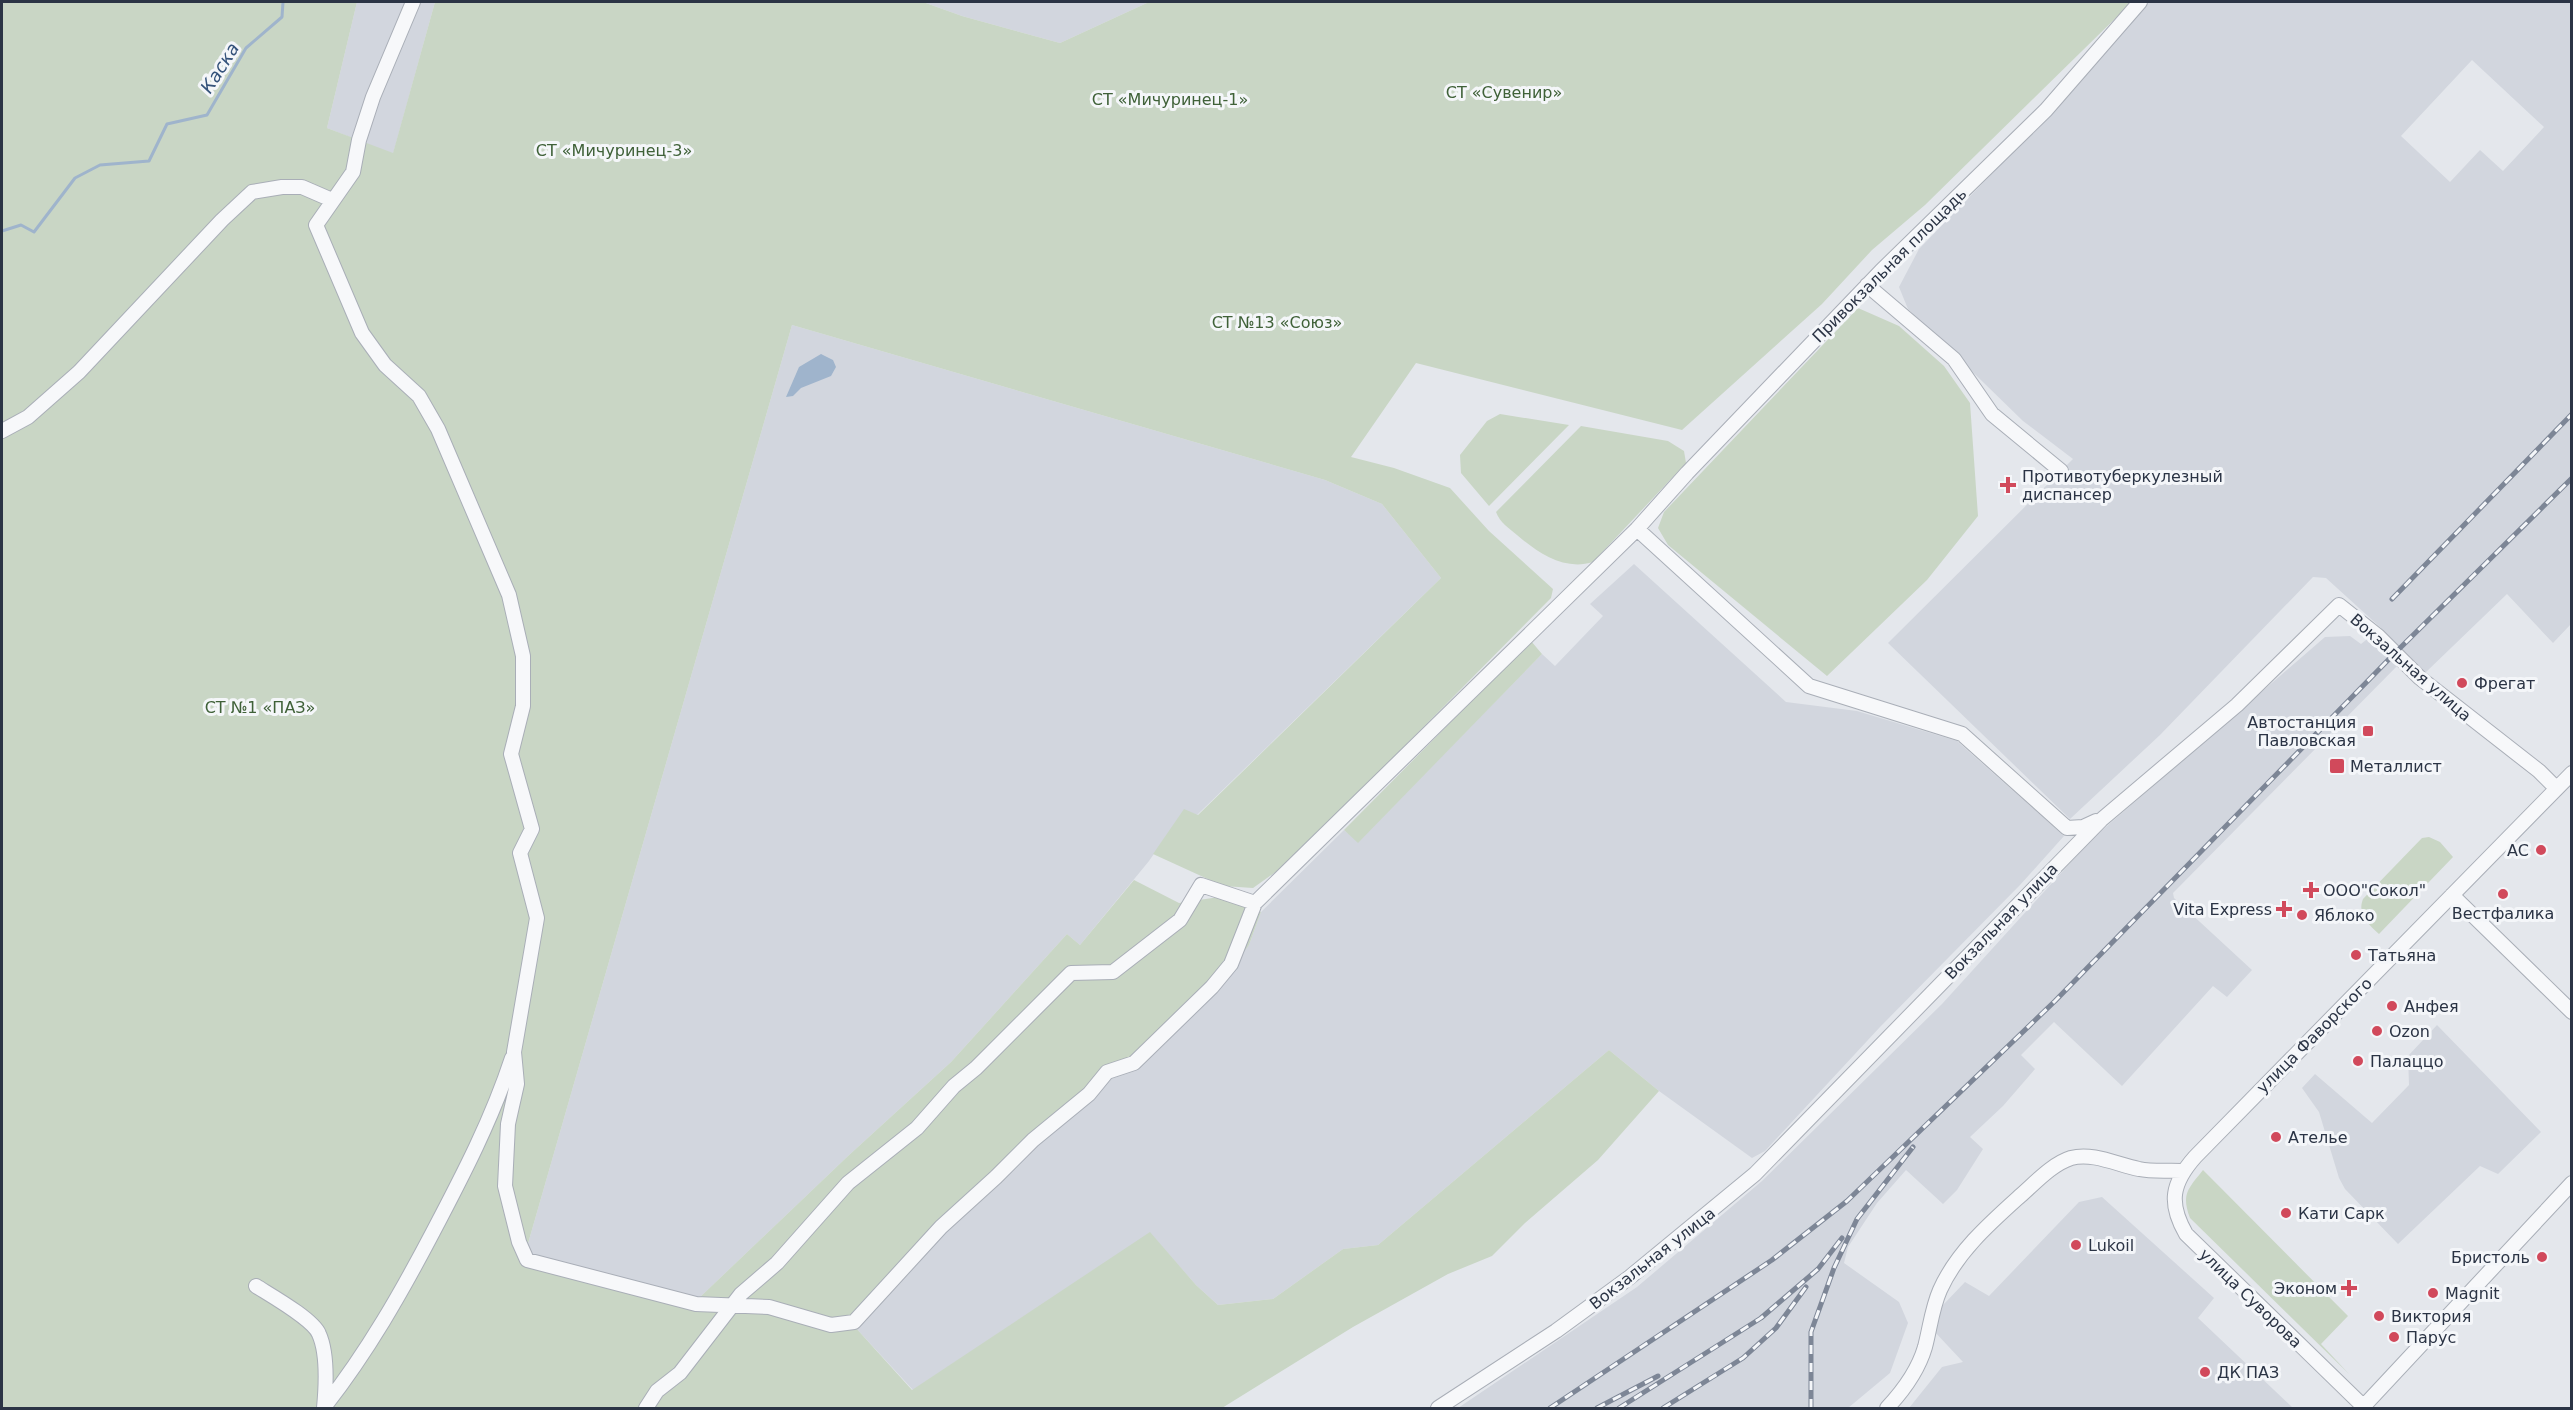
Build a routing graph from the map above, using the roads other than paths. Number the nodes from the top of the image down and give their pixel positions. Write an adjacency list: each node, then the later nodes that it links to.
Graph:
1 (413, 2): 3 (street)
2 (2140, 2): 4 (street, Привокзальная площадь)
3 (332, 200): 5 (street); 14 (street)
4 (1867, 285): 6 (street); 7 (street, Привокзальная площадь)
5 (2, 431)
6 (2061, 471)
7 (1637, 529): 10 (street); 12 (street, Привокзальная площадь)
8 (2571, 773): 9 (street, улица Фаворского)
9 (2556, 788): 10 (street, Вокзальная улица); 11 (street, улица Фаворского)
10 (2101, 820): 21 (street, Вокзальная улица)
11 (2452, 895): 13 (street); 15 (street, улица Фаворского)
12 (1255, 903): 18 (street); 18 (street)
13 (2571, 1012)
14 (514, 1052): 18 (street); 19 (street)
15 (2184, 1170): 22 (street); 23 (street, улица Суворова)
16 (2571, 1183): 23 (street)
17 (256, 1286): 19 (street)
18 (733, 1305): 20 (street)
19 (325, 1407)
20 (645, 1408)
21 (1438, 1408)
22 (1887, 1408)
23 (2364, 1408)

